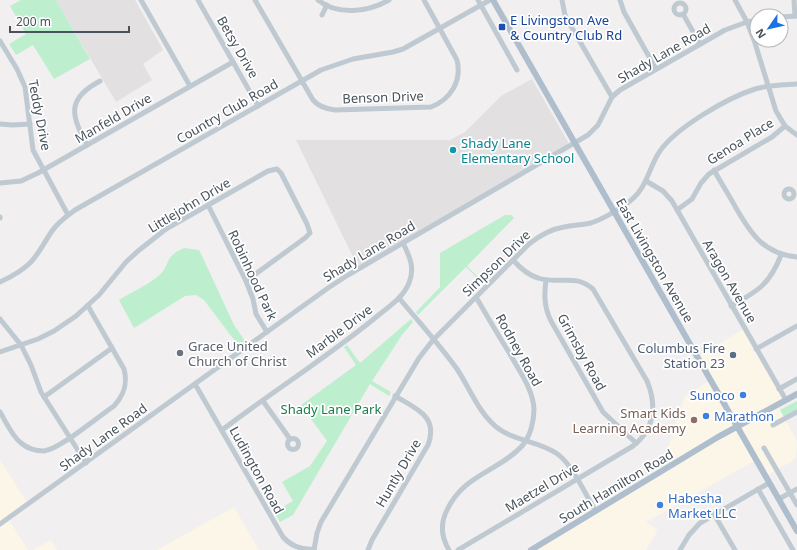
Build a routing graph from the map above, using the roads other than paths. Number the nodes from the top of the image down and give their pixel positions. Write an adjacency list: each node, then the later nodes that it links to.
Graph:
1 (140, 0): 28 (street)
2 (198, 0): 22 (street, Betsy Drive)
3 (255, 0): 26 (street, Benson Drive)
4 (318, 0): 13 (street)
5 (389, 0): 13 (street)
6 (424, 0): 19 (street, Benson Drive)
7 (478, 0): 14 (street)
8 (491, 0): 14 (street, Country Club Road); 36 (main road, East Livingston Avenue)
9 (562, 0): 30 (street)
10 (620, 0): 23 (street)
11 (736, 0): 18 (street)
12 (794, 0): 17 (street)
13 (327, 5): 16 (street)
14 (481, 5): 19 (street, Country Club Road); 24 (street)
15 (683, 14): 21 (street)
16 (322, 15)
17 (796, 16)
18 (747, 22): 21 (street, Shady Lane Road); 29 (street)
19 (440, 28): 26 (street, Country Club Road); 26 (street, Benson Drive)
20 (0, 41): 33 (street, Teddy Drive)
21 (700, 44): 23 (street, Shady Lane Road)
22 (233, 62): 28 (street, Manfeld Drive); 31 (street, Betsy Drive)
23 (656, 69): 30 (street, Shady Lane Road)
24 (517, 70)
25 (100, 81): 37 (street)
26 (302, 81): 31 (street, Country Club Road)
27 (797, 84): 29 (street, Simpson Drive)
28 (190, 86): 37 (street, Manfeld Drive)
29 (768, 87): 34 (street); 40 (street, Simpson Drive)
30 (612, 97): 36 (street, Shady Lane Road)
31 (258, 106): 45 (street, Country Club Road)
32 (0, 124): 33 (street)
33 (30, 124): 38 (street, Teddy Drive)
34 (784, 126): 35 (street); 39 (street, Genoa Place)
35 (797, 135)
36 (575, 143): 44 (main road, East Livingston Avenue); 46 (street, Shady Lane Road)
37 (87, 145): 38 (street, Manfeld Drive)
38 (43, 170): 41 (street, Manfeld Drive); 45 (street, Teddy Drive)
39 (714, 170): 43 (street, Genoa Place); 47 (street)
40 (646, 181): 43 (street, Aragon Avenue); 44 (street, Simpson Drive)
41 (0, 182)
42 (208, 205): 51 (street, Robinhood Park); 51 (street, Littlejohn Drive); 55 (street, Littlejohn Drive)
43 (677, 210): 56 (street, Aragon Avenue)
44 (614, 211): 49 (street, Simpson Drive); 76 (main road, East Livingston Avenue)
45 (68, 215): 52 (street, Country Club Road)
46 (403, 243): 54 (street, Marble Drive); 59 (street, Shady Lane Road)
47 (781, 255): 48 (street); 56 (street)
48 (797, 257)
49 (513, 260): 50 (street); 53 (street, Simpson Drive)
50 (546, 280): 81 (street, Grimsby Road); 81 (street)
51 (246, 281): 59 (street, Robinhood Park)
52 (0, 282)
53 (476, 296): 60 (street, Simpson Drive); 80 (street, Rodney Road)
54 (399, 298): 60 (street); 72 (street, Marble Drive)
55 (88, 306): 61 (street, Littlejohn Drive); 62 (street)
56 (732, 306): 63 (street, Aragon Avenue)
57 (0, 319): 61 (street)
58 (797, 326): 63 (street)
59 (268, 332): 66 (street, Shady Lane Road)
60 (433, 340): 69 (street, Simpson Drive); 80 (street)
61 (21, 345): 64 (street, Littlejohn Drive); 70 (street)
62 (112, 348): 70 (street); 78 (street)
63 (756, 349): 67 (street, Aragon Avenue)
64 (0, 352)
65 (797, 379): 67 (street)
66 (195, 384): 77 (street, Ludington Road); 83 (street, Shady Lane Road)
67 (779, 389): 71 (street, Aragon Avenue)
68 (797, 394): 71 (main road, South Hamilton Road)
69 (395, 396): 95 (street, Simpson Drive); 96 (street, Huntly Drive)
70 (44, 397): 78 (street)
71 (786, 400): 76 (main road, South Hamilton Road)
72 (263, 401): 77 (street, Marble Drive); 79 (street)
73 (0, 412): 78 (street)
74 (797, 412): 75 (street)
75 (773, 425)
76 (737, 427): 85 (main road, East Livingston Avenue); 91 (main road, South Hamilton Road)
77 (222, 430): 95 (street, Ludington Road)
78 (70, 437): 83 (street)
79 (290, 439)
80 (526, 440): 84 (street); 97 (street)
81 (636, 443): 84 (street, Maetzel Drive)
82 (764, 448): 88 (street)
83 (86, 463): 93 (street, Shady Lane Road)
84 (577, 479): 91 (street); 98 (street, Maetzel Drive)
85 (769, 483): 86 (street); 89 (main road, East Livingston Avenue)
86 (758, 489): 92 (street); 102 (street)
87 (797, 489): 88 (street)
88 (790, 493): 89 (street); 90 (street)
89 (779, 499): 94 (main road, East Livingston Avenue)
90 (797, 505)
91 (595, 510): 99 (main road, South Hamilton Road)
92 (714, 514): 100 (street); 101 (street)
93 (0, 524)
94 (797, 531)
95 (314, 550)
96 (368, 550)
97 (449, 550)
98 (458, 550)
99 (531, 550)
100 (680, 550)
101 (735, 550)
102 (793, 550)

